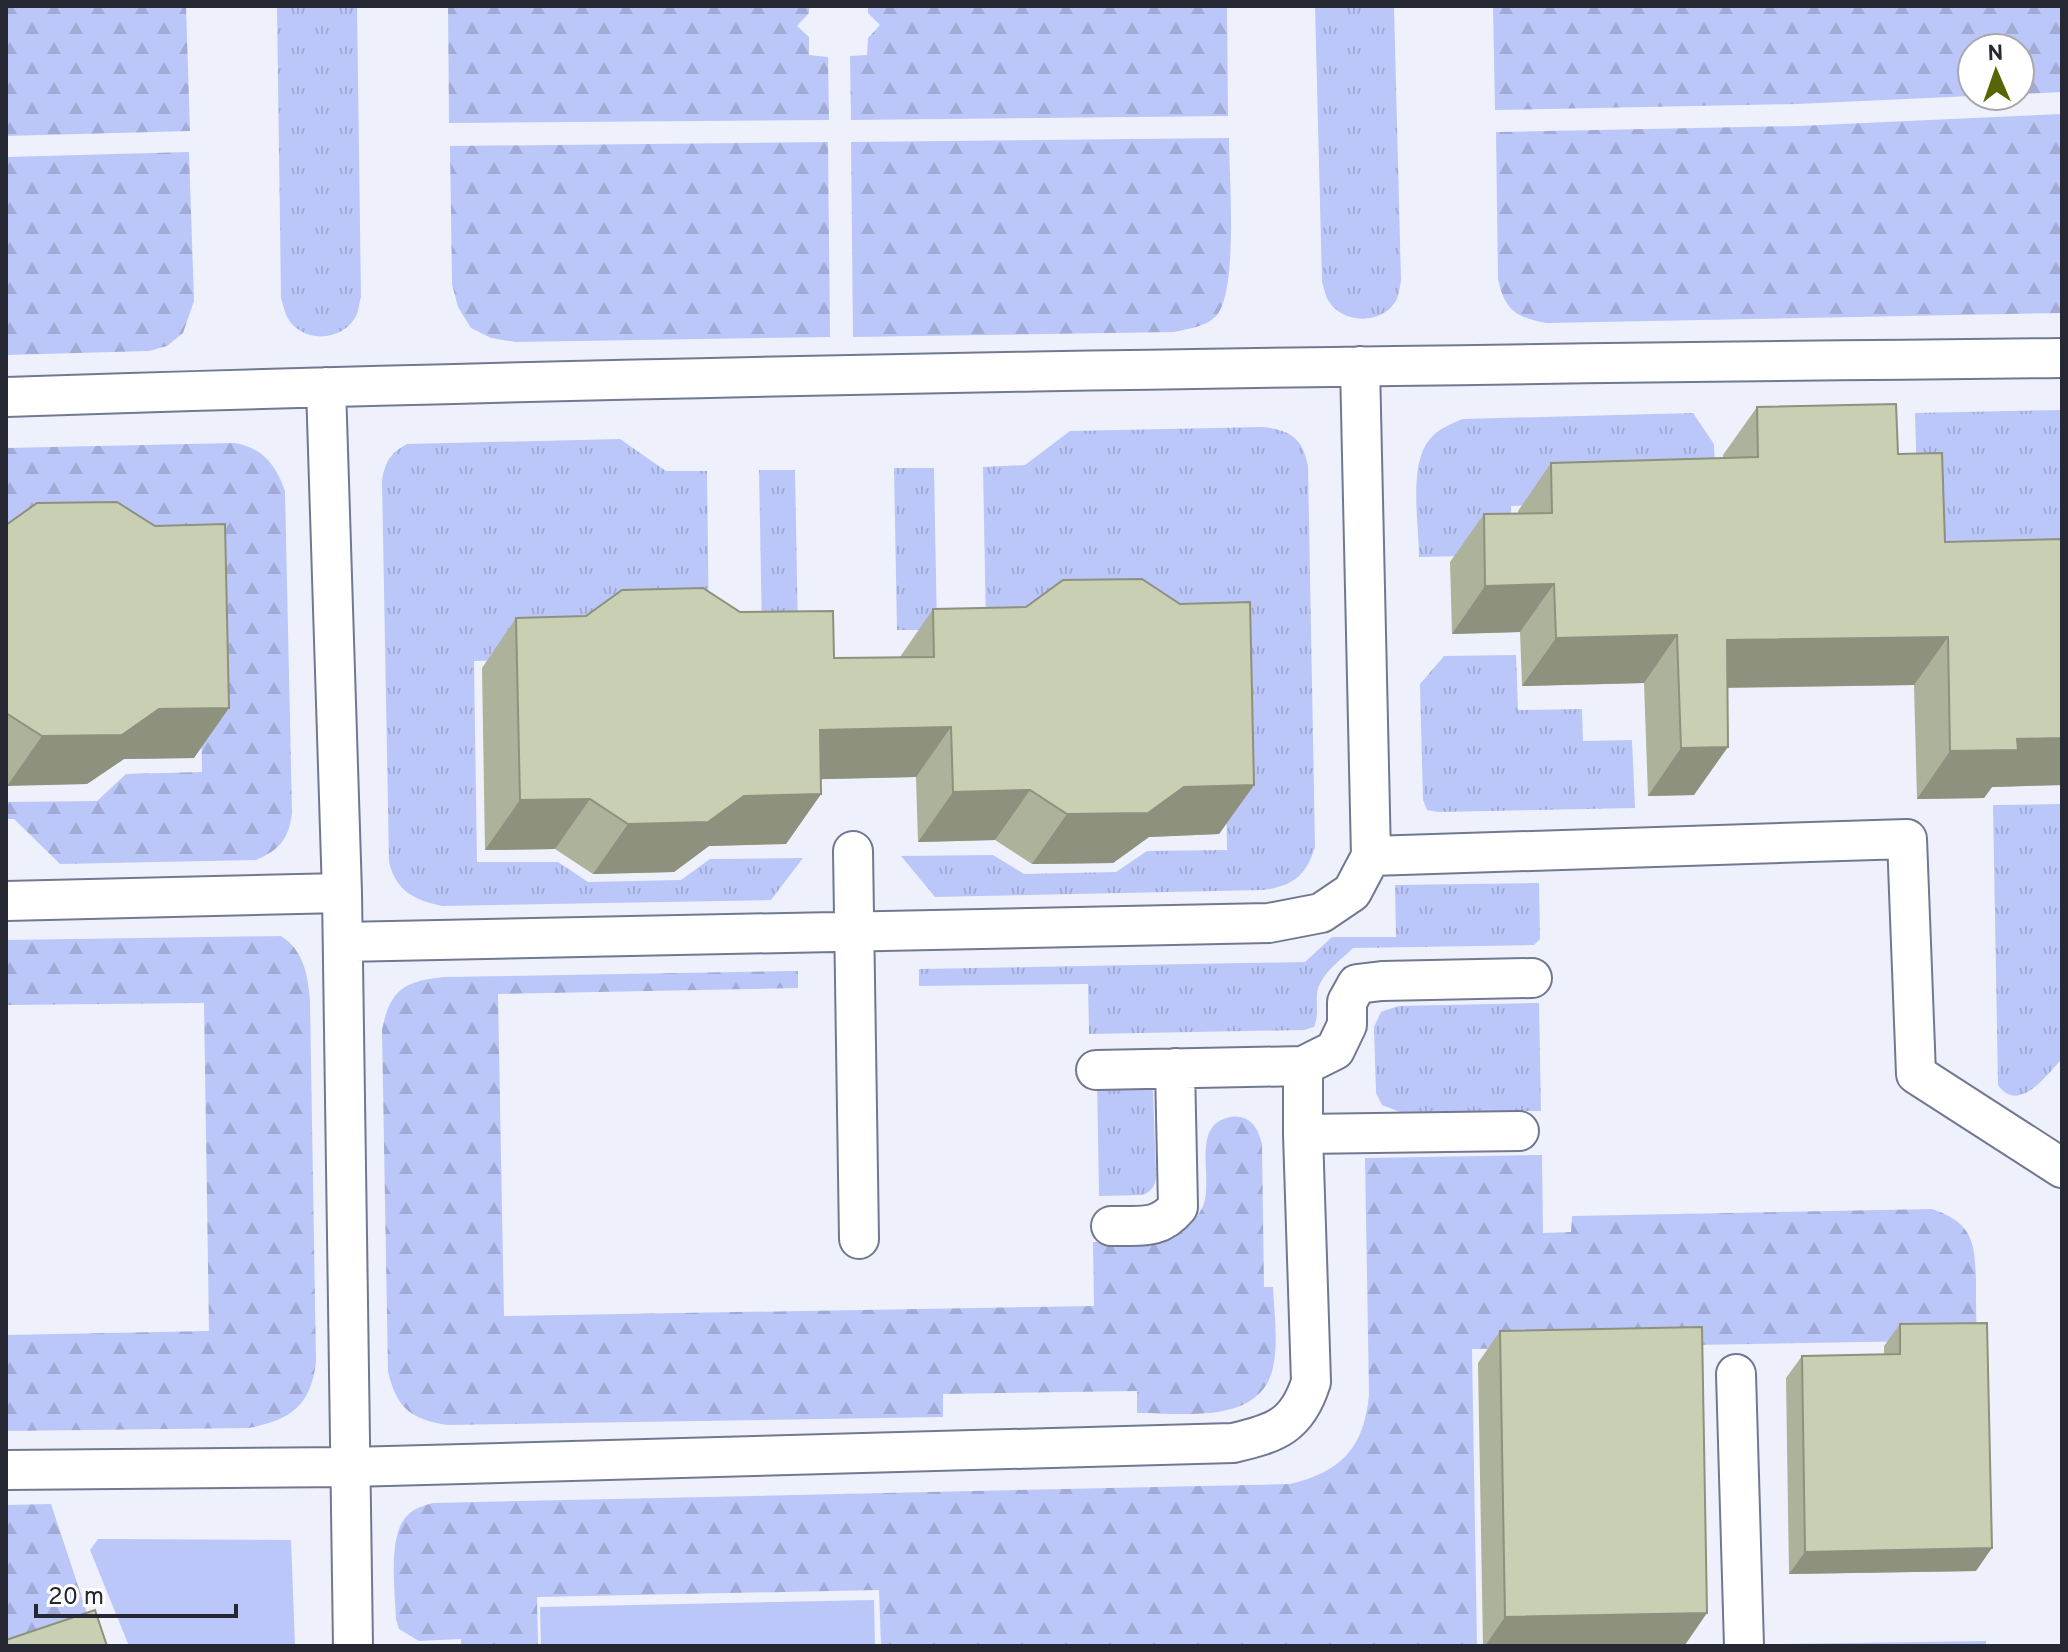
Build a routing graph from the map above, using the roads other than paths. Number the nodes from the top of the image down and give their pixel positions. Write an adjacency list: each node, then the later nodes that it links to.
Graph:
1 (2062, 358): 2 (lane)
2 (1360, 366): 3 (lane); 6 (lane)
3 (326, 387): 4 (lane); 7 (lane)
4 (6, 397)
5 (853, 851): 9 (lane)
6 (1371, 856): 9 (lane); 17 (lane)
7 (342, 893): 8 (lane); 10 (lane)
8 (6, 901)
9 (854, 931): 10 (lane); 19 (lane)
10 (343, 942): 21 (lane)
11 (1532, 978): 12 (lane)
12 (1303, 1066): 13 (lane); 16 (lane)
13 (1175, 1068): 14 (lane); 18 (lane)
14 (1096, 1070)
15 (1519, 1131): 16 (lane)
16 (1303, 1134): 21 (lane)
17 (2062, 1168)
18 (1111, 1226)
19 (859, 1239)
20 (1736, 1374): 24 (lane)
21 (350, 1467): 22 (lane); 23 (lane)
22 (6, 1470)
23 (353, 1646)
24 (1744, 1646)

